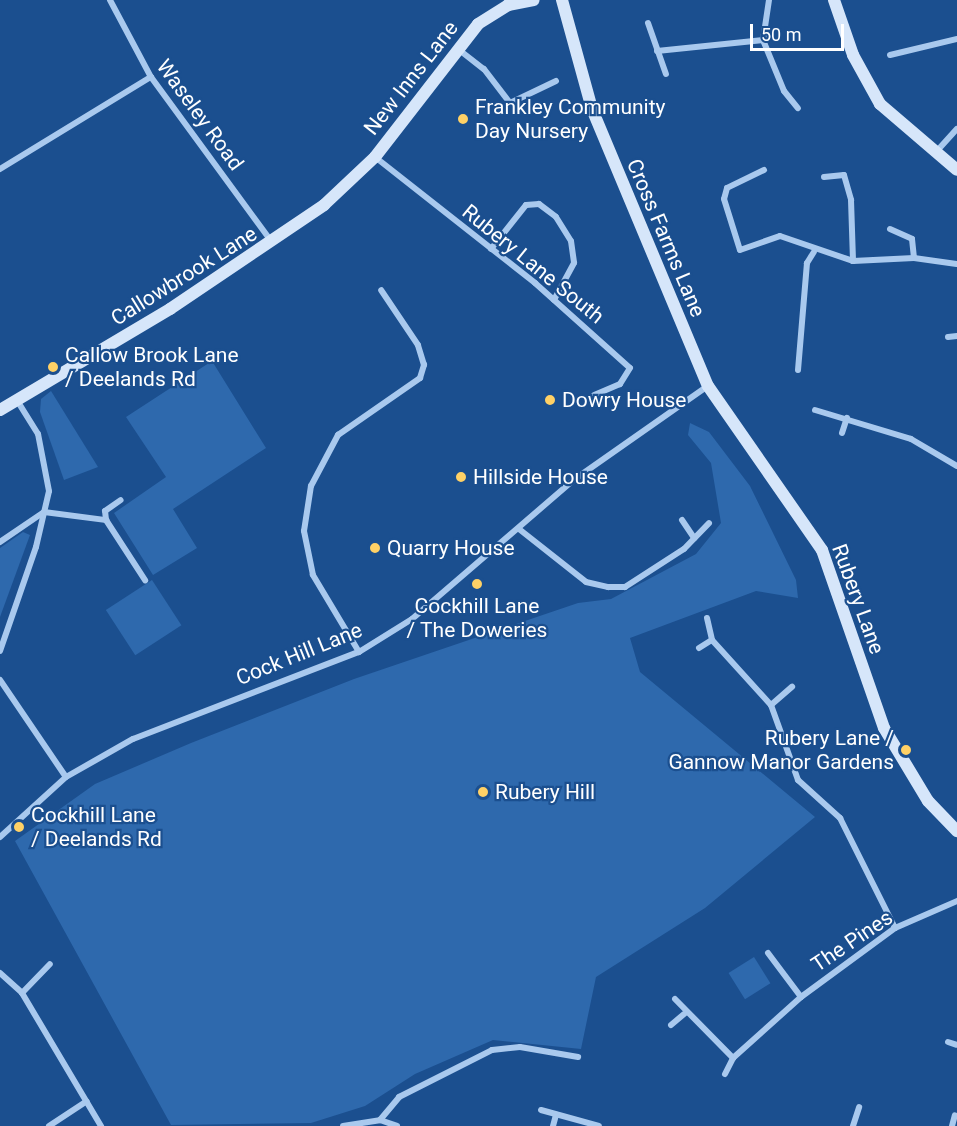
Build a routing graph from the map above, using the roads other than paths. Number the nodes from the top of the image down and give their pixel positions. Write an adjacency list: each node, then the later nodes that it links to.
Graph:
1 (111, 0): 14 (street, Waseley Road)
2 (534, 0): 6 (street, New Inns Lane)
3 (562, 0): 36 (street, Cross Farms Lane)
4 (769, 0): 9 (street)
5 (834, 0): 18 (street)
6 (509, 3): 10 (street, New Inns Lane)
7 (648, 23): 11 (street)
8 (957, 39): 12 (street)
9 (763, 40): 11 (street); 16 (street)
10 (458, 48): 15 (street); 19 (street, New Inns Lane)
11 (657, 51): 13 (street)
12 (890, 55)
13 (666, 74)
14 (151, 77): 20 (street); 25 (street, Waseley Road)
15 (556, 81)
16 (798, 108)
17 (957, 129): 18 (street)
18 (934, 154): 22 (street)
19 (375, 157): 25 (street, Callowbrook Lane); 26 (street, Rubery Lane South)
20 (0, 169)
21 (764, 170): 27 (street)
22 (957, 170)
23 (824, 177): 29 (street)
24 (890, 229): 28 (street)
25 (273, 244): 38 (street, Callowbrook Lane)
26 (491, 249): 32 (street, Rubery Lane South); 32 (street)
27 (814, 252): 29 (street); 35 (street)
28 (914, 258): 29 (street); 30 (street)
29 (852, 261)
30 (957, 264)
31 (381, 290): 57 (street)
32 (554, 300): 37 (street, Rubery Lane South)
33 (957, 336): 34 (street)
34 (948, 337)
35 (798, 370)
36 (708, 386): 49 (street, Cock Hill Lane); 62 (street, Rubery Lane)
37 (594, 395)
38 (17, 401): 39 (street, Callowbrook Lane); 45 (street)
39 (0, 410)
40 (815, 410): 41 (street)
41 (847, 418): 42 (street); 43 (street)
42 (842, 433)
43 (957, 466)
44 (121, 500): 46 (street)
45 (44, 512): 46 (street); 51 (street); 56 (street)
46 (106, 520): 52 (street)
47 (682, 520): 50 (street)
48 (709, 523): 50 (street)
49 (519, 529): 50 (street); 57 (street, Cock Hill Lane)
50 (694, 538)
51 (0, 542)
52 (145, 580)
53 (707, 618): 54 (street)
54 (712, 640): 55 (street); 60 (street)
55 (699, 648)
56 (0, 651)
57 (359, 652): 61 (street, Cock Hill Lane)
58 (0, 680): 61 (street)
59 (792, 687): 60 (street)
60 (771, 705): 65 (street)
61 (66, 777): 63 (street, Cock Hill Lane)
62 (957, 831)
63 (0, 837)
64 (957, 902): 65 (street, The Pines)
65 (895, 928): 70 (street, The Pines)
66 (768, 953): 70 (street, The Pines)
67 (50, 964): 69 (street)
68 (0, 973): 69 (street)
69 (22, 993): 79 (street)
70 (801, 997): 77 (street, The Pines)
71 (675, 999): 72 (street)
72 (684, 1014): 73 (street); 77 (street)
73 (671, 1025)
74 (948, 1042): 75 (street)
75 (957, 1045)
76 (578, 1058): 84 (street)
77 (733, 1058): 78 (street, The Pines)
78 (725, 1074)
79 (87, 1101): 85 (street); 86 (street)
80 (859, 1107): 91 (street)
81 (541, 1110): 82 (street)
82 (556, 1115): 89 (street); 90 (street)
83 (955, 1115): 92 (street)
84 (380, 1120): 87 (street); 88 (street)
85 (49, 1126)
86 (101, 1126)
87 (343, 1126)
88 (397, 1126)
89 (553, 1126)
90 (598, 1126)
91 (853, 1126)
92 (952, 1126)

